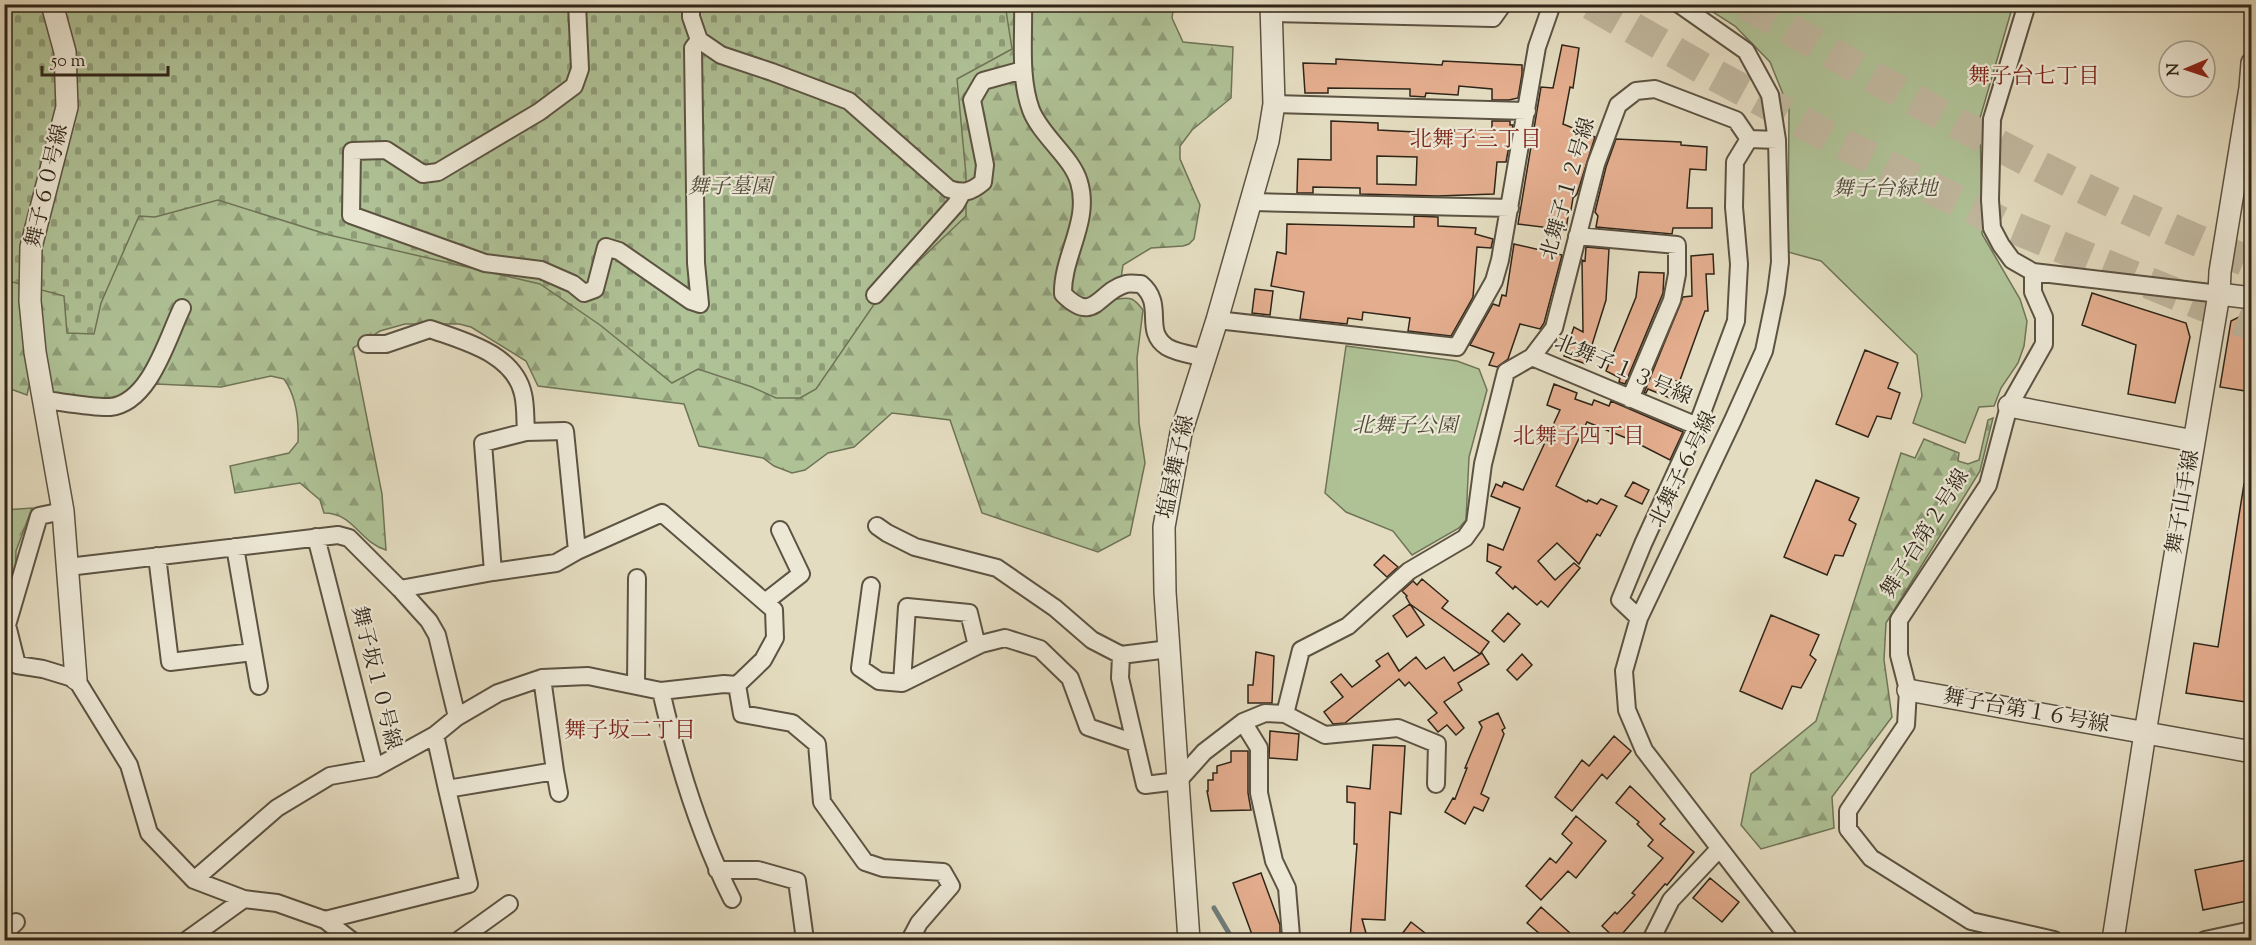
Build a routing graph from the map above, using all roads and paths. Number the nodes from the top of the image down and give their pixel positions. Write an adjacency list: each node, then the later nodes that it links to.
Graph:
1 (52, 4): 32 (street, 舞子６０号線)
2 (577, 4): 11 (street)
3 (691, 4): 11 (street)
4 (1023, 4): 13 (street)
5 (1503, 4): 10 (street)
6 (1552, 4): 15 (street)
7 (1679, 4): 17 (street, 北舞子６号線)
8 (2026, 4): 22 (street)
9 (1271, 9): 10 (street); 14 (street, 塩屋舞子線)
10 (1343, 9)
11 (699, 39): 18 (street)
12 (2252, 63): 23 (street, 舞子山手線)
13 (1023, 70): 18 (street); 30 (street)
14 (1274, 104): 15 (street); 19 (street, 塩屋舞子線)
15 (1527, 111): 20 (street)
16 (1749, 139): 17 (street); 21 (street, 北舞子１２号線); 34 (street)
17 (1777, 140): 50 (street, 北舞子６号線)
18 (962, 193): 24 (street)
19 (1252, 202): 20 (street); 27 (street, 塩屋舞子線)
20 (1510, 208): 27 (street)
21 (1577, 236): 29 (street, 北舞子１２号線); 31 (street)
22 (2033, 272): 23 (street); 33 (street, 舞子台第２号線)
23 (2219, 294): 25 (street); 36 (street, 舞子山手線)
24 (875, 295)
25 (2252, 297)
26 (182, 309): 32 (street)
27 (1217, 320): 30 (street, 塩屋舞子線)
28 (367, 344): 35 (street)
29 (1532, 357): 31 (street, 北舞子１３号線); 64 (street)
30 (1205, 358): 52 (street, 塩屋舞子線)
31 (1630, 399): 34 (street, 北舞子１３号線)
32 (45, 400): 37 (street, 舞子６０号線)
33 (2008, 406): 36 (street); 62 (street, 舞子台第２号線)
34 (1697, 426): 50 (street)
35 (526, 432): 42 (street); 45 (street)
36 (2194, 441): 67 (street, 舞子山手線)
37 (63, 511): 44 (street, 舞子６０号線); 55 (street)
38 (877, 526): 54 (street)
39 (780, 530): 49 (street)
40 (316, 537): 41 (street); 48 (street); 71 (street, 舞子坂１０号線)
41 (235, 547): 43 (street); 53 (street)
42 (578, 551): 45 (street); 49 (street)
43 (157, 556): 44 (street); 53 (street)
44 (68, 567): 57 (street, 舞子６０号線)
45 (493, 572): 48 (street)
46 (637, 578): 59 (street)
47 (871, 586): 58 (street)
48 (400, 589): 65 (street)
49 (765, 602): 60 (street)
50 (1639, 618): 77 (street, 北舞子６号線)
51 (977, 646): 58 (street); 58 (street); 69 (street)
52 (1169, 649): 54 (street); 73 (street, 塩屋舞子線)
53 (253, 652): 61 (street)
54 (1121, 655): 69 (street)
55 (11, 668): 57 (street)
56 (542, 678): 59 (street, 舞子坂１０号線); 65 (street, 舞子坂１０号線); 72 (street)
57 (76, 679): 79 (street, 舞子６０号線)
58 (902, 683)
59 (636, 684): 63 (street, 舞子坂１０号線)
60 (737, 685): 63 (street, 舞子坂１０号線); 90 (street)
61 (259, 686)
62 (1908, 690): 67 (street, 舞子台第１６号線); 94 (street, 舞子台第２号線)
63 (660, 691): 78 (street)
64 (1285, 714): 66 (street); 74 (street)
65 (458, 717): 68 (street, 舞子坂１０号線)
66 (1243, 722): 73 (street); 85 (street)
67 (2145, 733): 70 (street, 舞子台第１６号線); 95 (street, 舞子山手線)
68 (435, 735): 71 (street, 舞子坂１０号線); 75 (street)
69 (1135, 743): 73 (street)
70 (2252, 752)
71 (375, 768): 79 (street)
72 (555, 771): 75 (street); 76 (street)
73 (1178, 781): 91 (street, 塩屋舞子線)
74 (1436, 784)
75 (447, 789): 83 (street)
76 (559, 793)
77 (1719, 849): 92 (street); 93 (street, 北舞子６号線)
78 (717, 870): 81 (street); 89 (street)
79 (194, 880): 80 (street, 舞子６０号線)
80 (244, 899): 83 (street, 舞子６０号線); 86 (street)
81 (732, 899)
82 (508, 904): 88 (street)
83 (325, 920): 87 (street, 舞子６０号線)
84 (2252, 930): 96 (street)
85 (1291, 936)
86 (187, 940)
87 (351, 940)
88 (459, 940)
89 (806, 940)
90 (910, 940)
91 (1189, 940)
92 (1651, 940)
93 (1790, 940)
94 (2054, 940)
95 (2113, 940)
96 (2205, 940)

